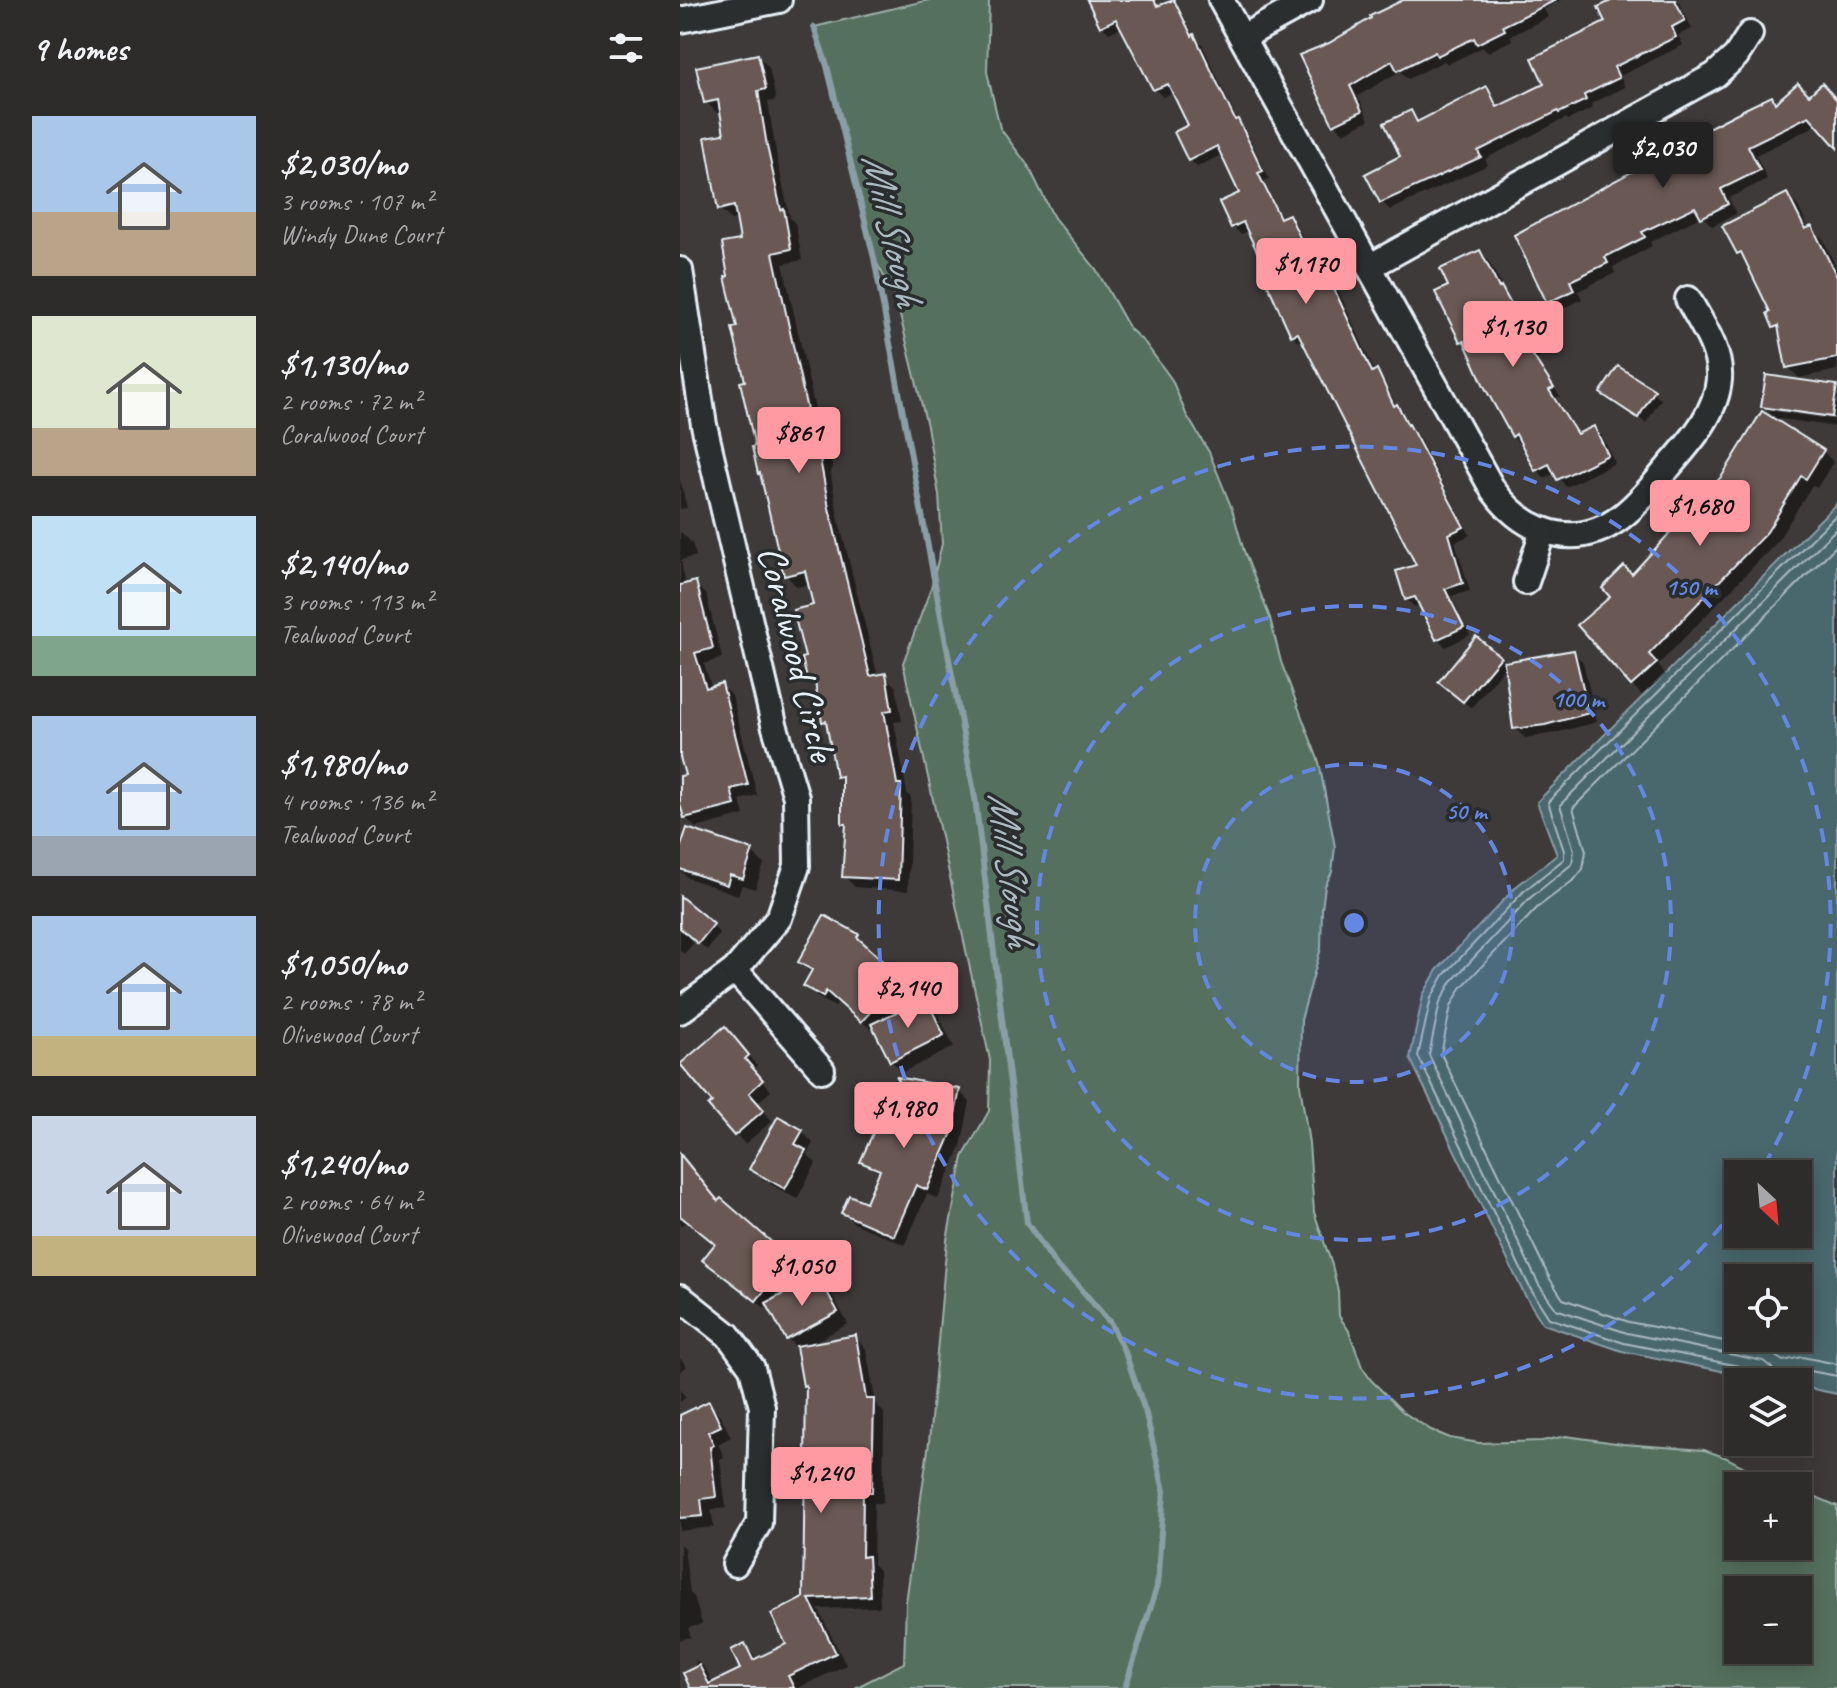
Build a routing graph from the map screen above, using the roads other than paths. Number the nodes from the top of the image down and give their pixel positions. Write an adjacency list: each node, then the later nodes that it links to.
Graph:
1 (779, 0): 4 (street)
2 (1221, 0): 6 (street)
3 (1310, 0): 6 (street)
4 (680, 20)
5 (1750, 34): 7 (street)
6 (1243, 37): 7 (street)
7 (1369, 267): 10 (street)
8 (680, 270): 12 (street, Coralwood Circle)
9 (1688, 299): 10 (street)
10 (1543, 531): 11 (street)
11 (1526, 582)
12 (735, 970): 13 (street, Coralwood Circle); 14 (street)
13 (680, 1011)
14 (822, 1070)
15 (680, 1297): 16 (street)
16 (735, 1564)

